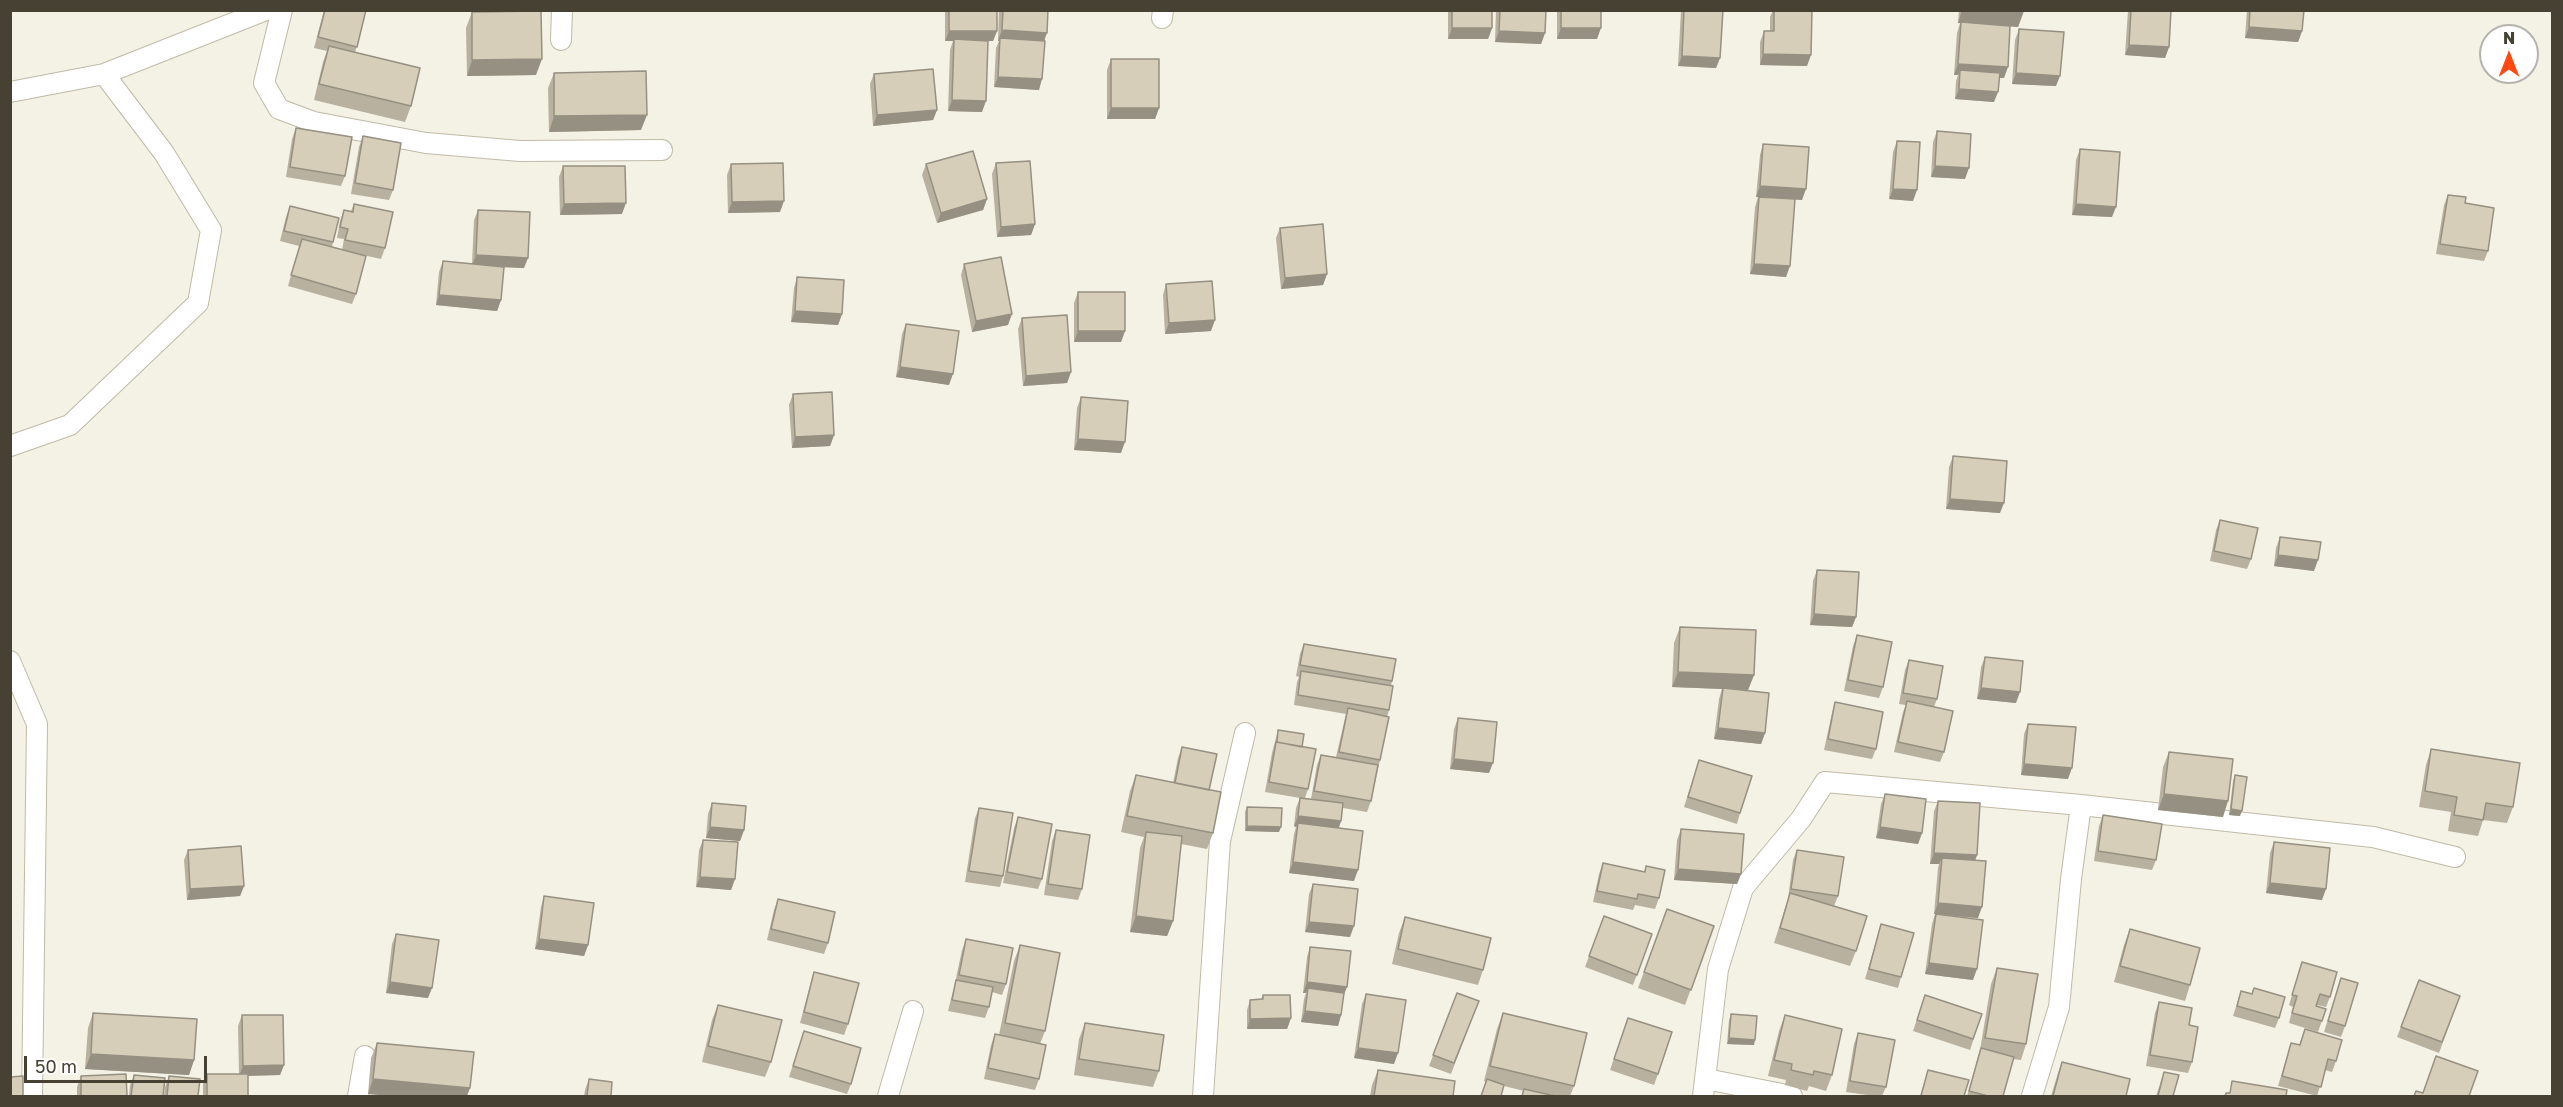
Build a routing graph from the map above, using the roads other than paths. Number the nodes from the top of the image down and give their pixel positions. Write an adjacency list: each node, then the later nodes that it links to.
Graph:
1 (266, 10): 5 (street)
2 (282, 10): 7 (street)
3 (562, 10): 4 (street)
4 (561, 40)
5 (104, 74): 6 (street); 8 (street)
6 (10, 92)
7 (662, 150)
8 (10, 446)
9 (10, 661): 16 (street)
10 (1245, 734): 19 (street)
11 (2081, 805): 12 (street); 15 (street); 21 (street)
12 (2455, 857)
13 (914, 1011): 18 (street)
14 (365, 1056): 17 (street)
15 (1704, 1088): 20 (street)
16 (32, 1096)
17 (358, 1096)
18 (888, 1096)
19 (1203, 1096)
20 (1792, 1096)
21 (2032, 1096)

